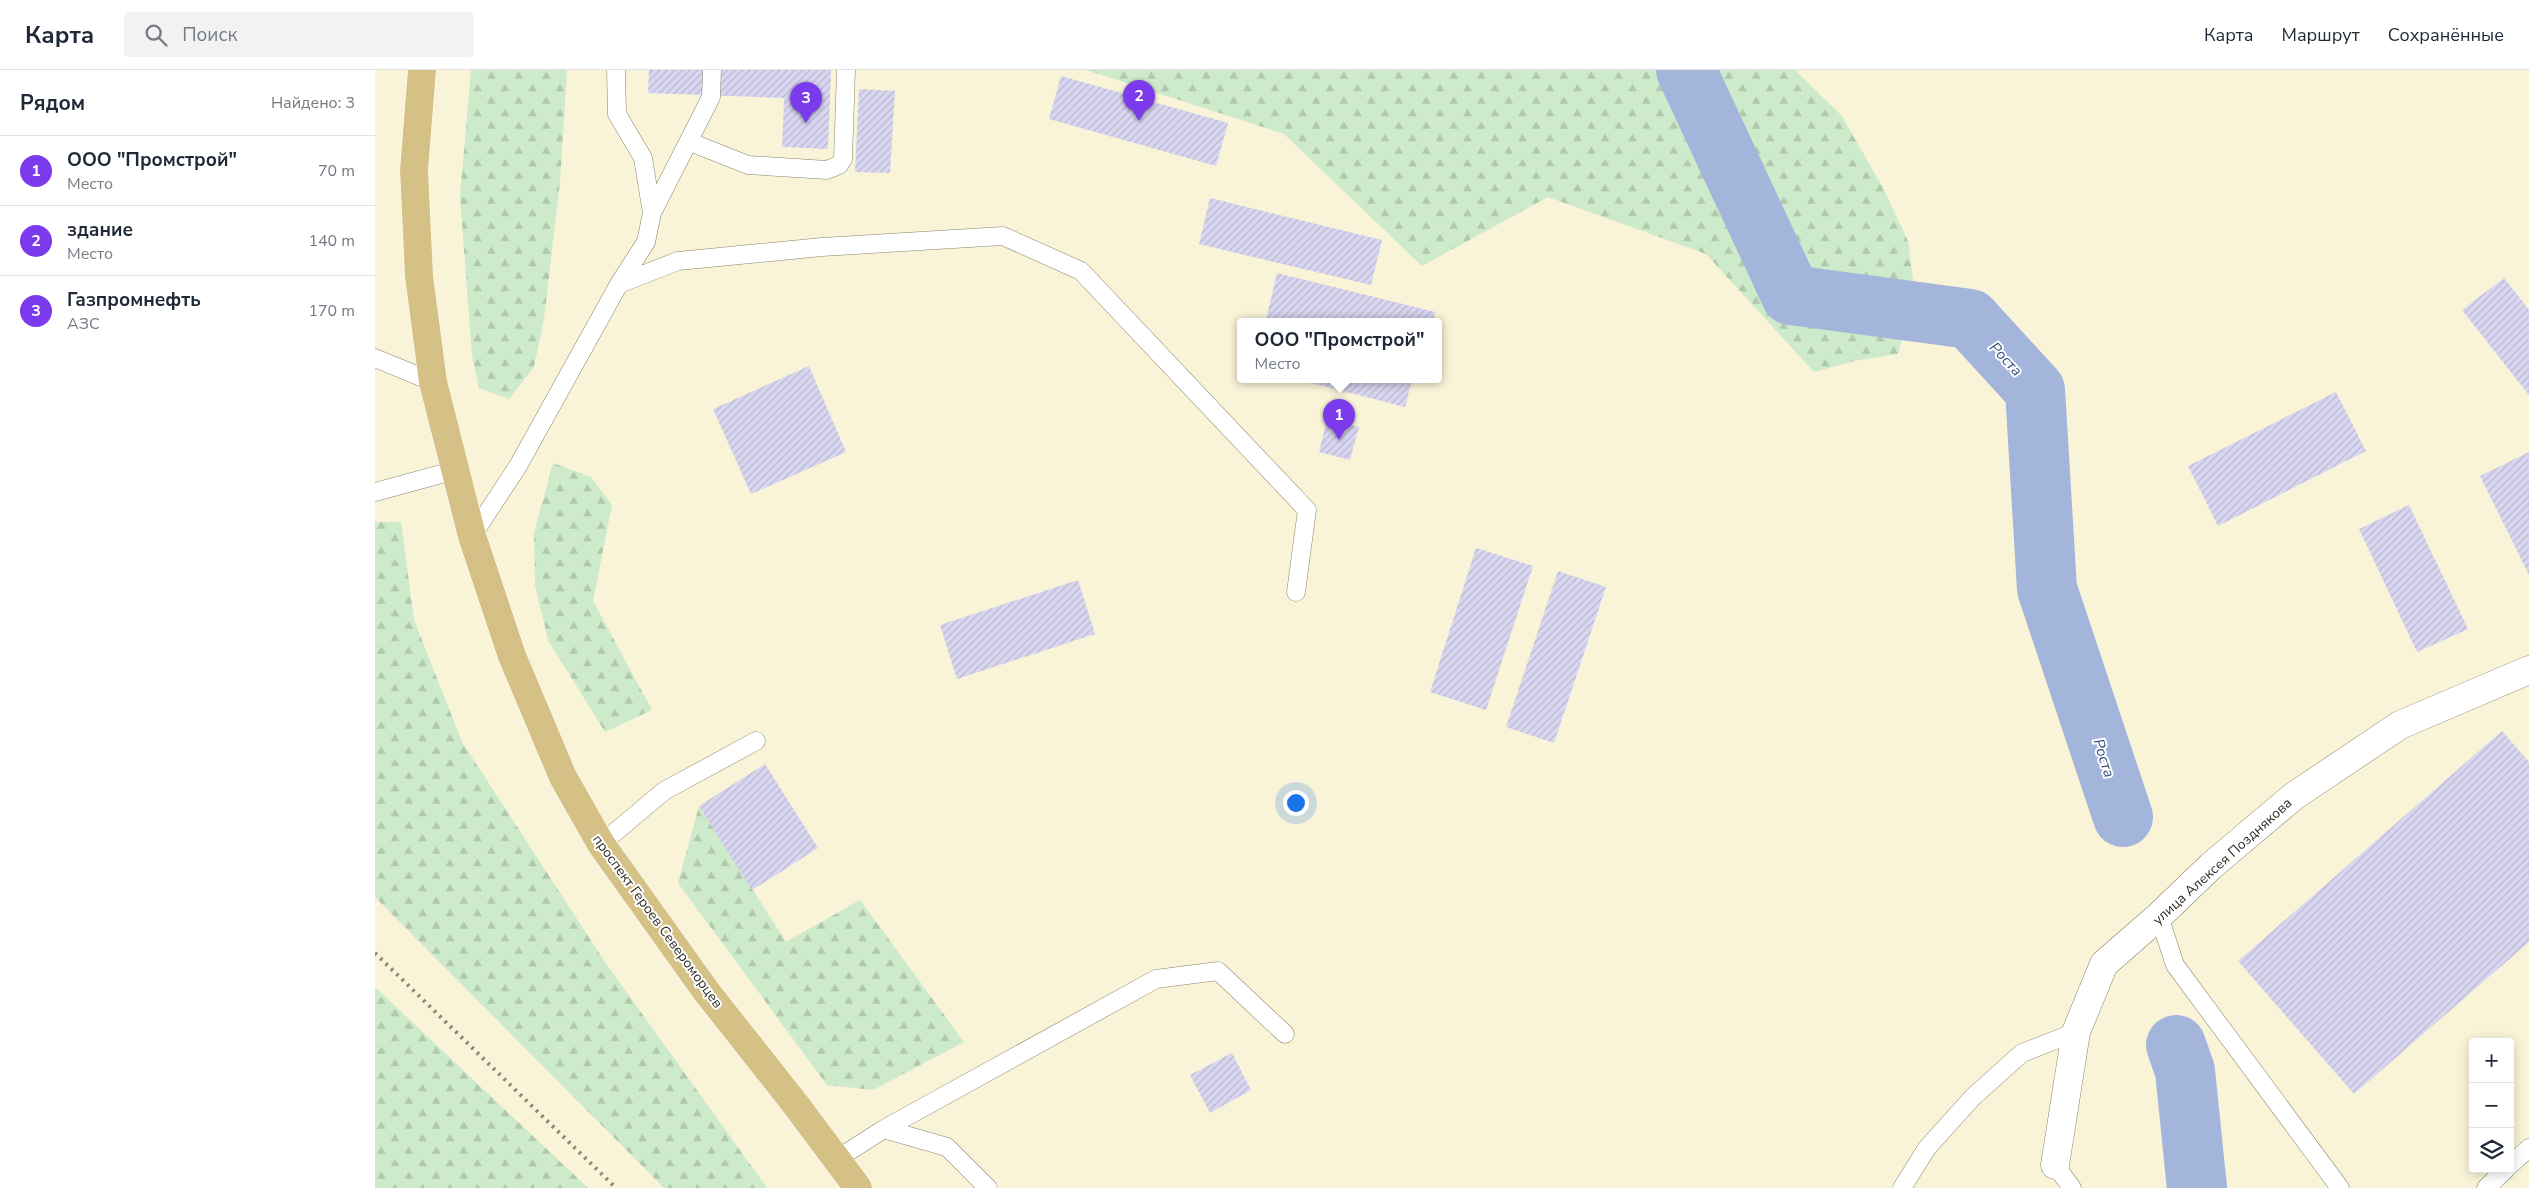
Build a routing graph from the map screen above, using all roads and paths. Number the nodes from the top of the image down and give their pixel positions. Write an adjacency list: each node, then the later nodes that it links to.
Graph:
1 (422, 70): 9 (main road, проспект Героев Североморцев)
2 (616, 70): 6 (lane)
3 (712, 70): 5 (lane)
4 (846, 70): 5 (lane)
5 (690, 142): 6 (lane)
6 (652, 213): 7 (lane)
7 (619, 284): 12 (lane); 13 (lane)
8 (375, 358): 9 (lane)
9 (433, 382): 10 (main road, проспект Героев Североморцев)
10 (456, 470): 11 (lane); 12 (main road, проспект Героев Североморцев)
11 (375, 492)
12 (472, 536): 16 (main road, проспект Героев Североморцев)
13 (1295, 592)
14 (2529, 670): 17 (street, улица Алексея Позднякова)
15 (756, 741): 16 (lane)
16 (601, 844): 22 (main road, проспект Героев Североморцев)
17 (2159, 916): 18 (street, улица Алексея Позднякова); 30 (lane)
18 (2076, 1032): 24 (street, улица Алексея Позднякова); 28 (lane)
19 (1285, 1034): 20 (lane)
20 (884, 1129): 22 (lane); 27 (lane)
21 (2529, 1148): 23 (lane)
22 (837, 1159): 26 (main road, проспект Героев Североморцев)
23 (2514, 1162)
24 (2055, 1165): 29 (lane)
25 (2502, 1173): 31 (lane)
26 (858, 1188)
27 (989, 1188)
28 (1902, 1188)
29 (2072, 1188)
30 (2340, 1188)
31 (2486, 1188)

